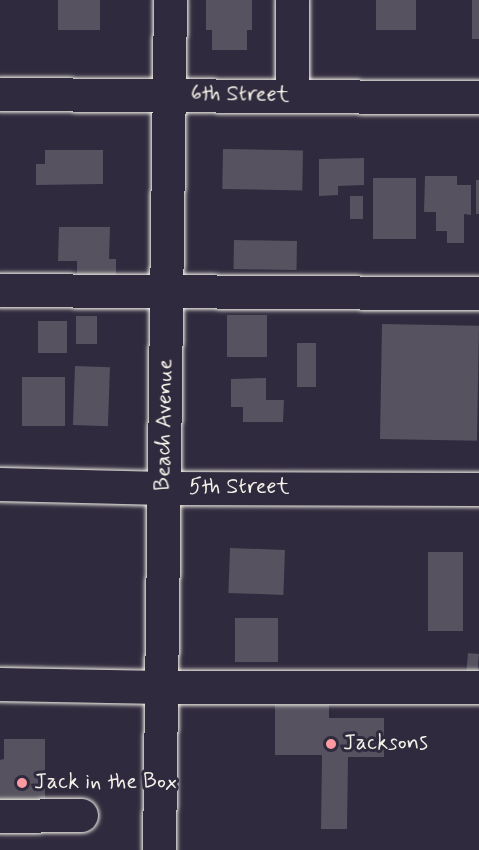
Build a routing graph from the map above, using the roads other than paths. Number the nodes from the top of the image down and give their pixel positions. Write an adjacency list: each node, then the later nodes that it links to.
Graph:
1 (170, 0): 4 (street, Beach Avenue)
2 (292, 0): 5 (street)
3 (0, 94): 4 (street, 6th Street)
4 (168, 94): 5 (street, 6th Street); 8 (street, Beach Avenue)
5 (292, 96): 6 (street, 6th Street)
6 (479, 97)
7 (0, 290): 8 (street)
8 (166, 292): 9 (street); 11 (street, Beach Avenue)
9 (479, 293)
10 (0, 483): 11 (street, 5th Street)
11 (164, 488): 12 (street, 5th Street); 14 (street, Beach Avenue)
12 (479, 489)
13 (0, 684): 14 (street)
14 (162, 687): 15 (street); 18 (street, Beach Avenue)
15 (479, 687)
16 (81, 815): 17 (street)
17 (0, 816)
18 (159, 850)

